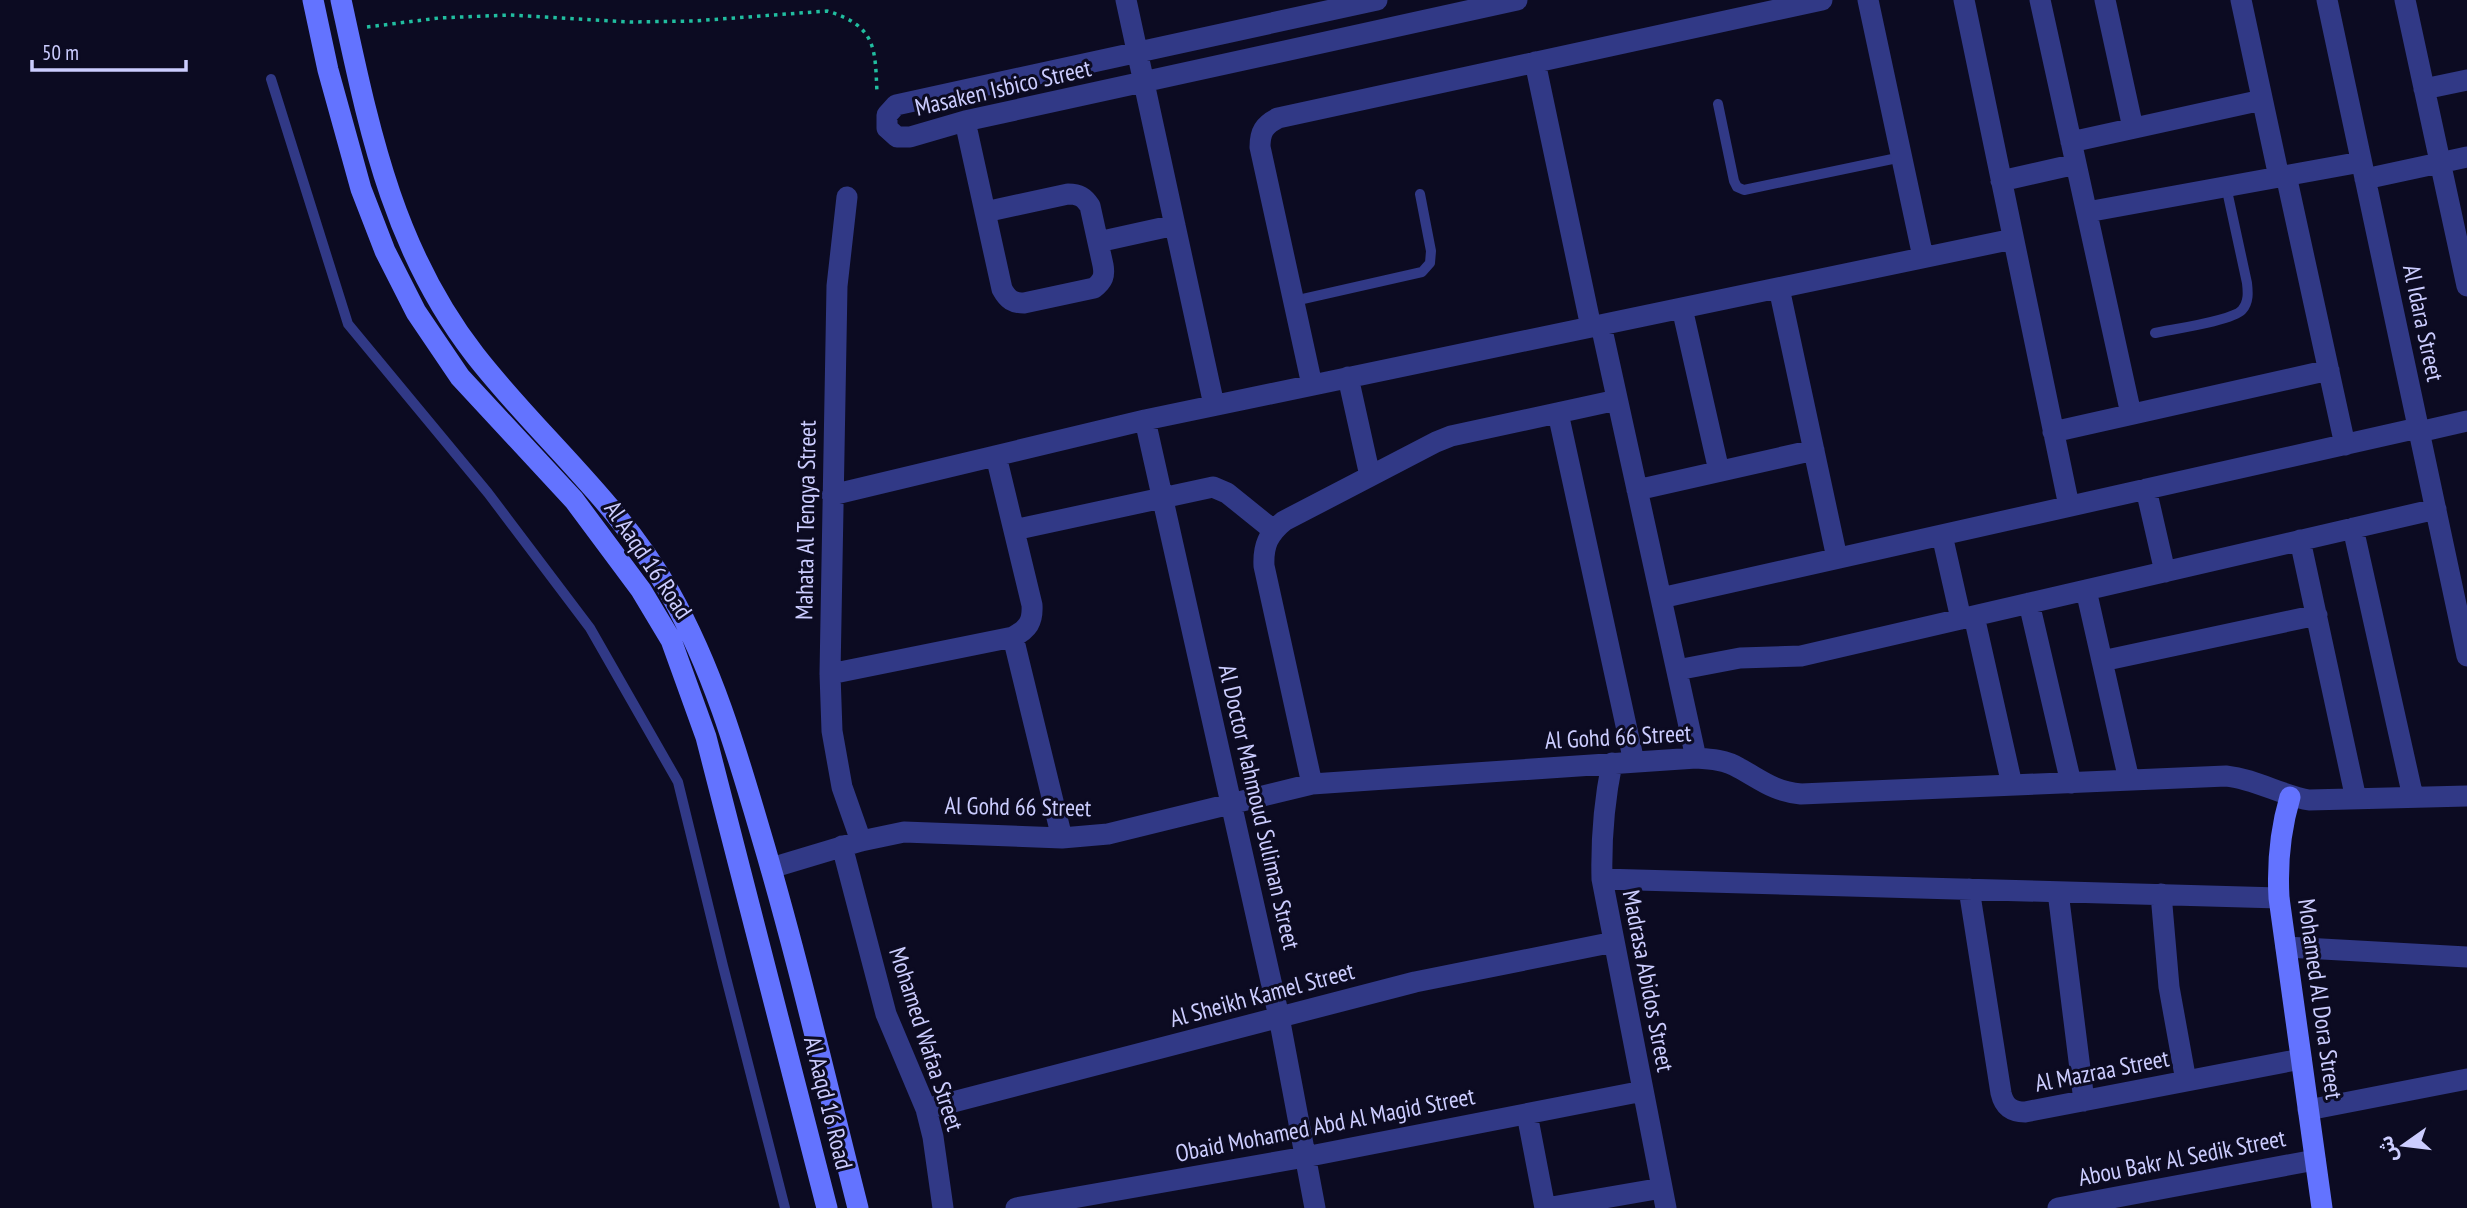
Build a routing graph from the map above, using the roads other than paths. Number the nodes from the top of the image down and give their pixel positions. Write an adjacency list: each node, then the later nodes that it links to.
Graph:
1 (313, 0): 123 (street, Al Aaqd 16 Road)
2 (341, 0): 101 (street, Al Aaqd 16 Road)
3 (1126, 0): 14 (street)
4 (1377, 0): 14 (street, Masaken Isbico Street)
5 (1517, 0): 18 (street, Masaken Isbico Street)
6 (1822, 0): 15 (street)
7 (1868, 0): 25 (street)
8 (1964, 0): 31 (street)
9 (2040, 0): 24 (street)
10 (2105, 0): 23 (street)
11 (2241, 0): 20 (street)
12 (2327, 0): 29 (street, Al Idara Street)
13 (2405, 0): 19 (street)
14 (1137, 53): 18 (street); 22 (street, Masaken Isbico Street)
15 (1535, 62): 43 (street); 45 (street)
16 (271, 79): 122 (lane)
17 (2467, 80): 19 (street)
18 (1144, 82): 22 (street, Masaken Isbico Street); 37 (street)
19 (2424, 89): 27 (street)
20 (2262, 100): 23 (street); 30 (street)
21 (1718, 104): 25 (lane)
22 (965, 121): 35 (street)
23 (2133, 128): 24 (street)
24 (2071, 142): 28 (street)
25 (1902, 157): 40 (street)
26 (2467, 157): 27 (street)
27 (2440, 163): 29 (street); 41 (street)
28 (2076, 164): 31 (street); 36 (street)
29 (2363, 170): 30 (street); 56 (street, Al Idara Street)
30 (2283, 176): 32 (street); 47 (street)
31 (2001, 181): 38 (street)
32 (2226, 186): 36 (street); 46 (lane)
33 (1420, 194): 43 (lane)
34 (847, 197): 65 (street, Mahata Al Tenqya Street)
35 (985, 212): 39 (street); 39 (street)
36 (2087, 212): 53 (street)
37 (1175, 225): 39 (street); 51 (street)
38 (2013, 239): 40 (street); 57 (street)
39 (1098, 242)
40 (1923, 257): 42 (street)
41 (2467, 286)
42 (1779, 288): 44 (street); 59 (street)
43 (1294, 300): 49 (street)
44 (1682, 308): 45 (street); 61 (street)
45 (1596, 326): 48 (street); 50 (street)
46 (2155, 333)
47 (2329, 370): 53 (street); 58 (street)
48 (1348, 377): 49 (street); 62 (street)
49 (1312, 385): 51 (street)
50 (1617, 400): 52 (street); 64 (street)
51 (1214, 405): 54 (street)
52 (1558, 413): 62 (street); 88 (street)
53 (2131, 414): 57 (street)
54 (1145, 419): 60 (street); 66 (street, Al Doctor Mahmoud Suliman Street)
55 (2467, 421): 56 (street)
56 (2419, 430): 58 (street); 68 (street, Al Idara Street)
57 (2053, 432): 67 (street)
58 (2345, 445): 63 (street)
59 (1814, 450): 61 (street); 74 (street)
60 (996, 456): 65 (street); 70 (street)
61 (1719, 471): 64 (street)
62 (1370, 476): 71 (street)
63 (2146, 489): 67 (street); 75 (street)
64 (1637, 490): 78 (street)
65 (832, 495): 86 (street, Mahata Al Tenqya Street)
66 (1163, 498): 70 (street); 71 (street); 98 (street, Al Doctor Mahmoud Suliman Street)
67 (2069, 506): 72 (street)
68 (2436, 509): 69 (street); 77 (street, Al Idara Street)
69 (2353, 528): 73 (street); 96 (street)
70 (1014, 530): 82 (street)
71 (1273, 530): 91 (street)
72 (1942, 535): 74 (street); 81 (street)
73 (2300, 540): 75 (street); 80 (street)
74 (1837, 558): 78 (street)
75 (2165, 572): 76 (street)
76 (2086, 590): 79 (street); 84 (street)
77 (2460, 592): 83 (street, Al Idara Street)
78 (1661, 598): 85 (street)
79 (2029, 603): 81 (street); 92 (street)
80 (2316, 615): 84 (street); 97 (street)
81 (1967, 617): 85 (street); 93 (street)
82 (1013, 637): 86 (street); 99 (street)
83 (2467, 656)
84 (2102, 661): 90 (street)
85 (1677, 670): 87 (street)
86 (830, 674): 100 (street, Mahata Al Tenqya Street)
87 (1696, 758): 88 (street, Al Gohd 66 Street); 93 (street, Al Gohd 66 Street)
88 (1634, 762): 89 (street, Al Gohd 66 Street)
89 (1612, 763): 91 (street, Al Gohd 66 Street); 102 (street, Madrasa Abidos Street)
90 (2129, 780): 92 (street, Al Gohd 66 Street); 95 (street, Al Gohd 66 Street)
91 (1312, 783): 98 (street, Al Gohd 66 Street)
92 (2071, 783): 93 (street, Al Gohd 66 Street)
93 (2012, 785)
94 (2467, 796): 96 (street, Al Gohd 66 Street)
95 (2290, 797): 97 (street, Al Gohd 66 Street); 106 (street, Mohamed Al Dora Street)
96 (2413, 797): 97 (street, Al Gohd 66 Street)
97 (2356, 799)
98 (1231, 803): 99 (street, Al Gohd 66 Street); 110 (street, Al Doctor Mahmoud Suliman Street)
99 (1062, 838): 100 (street, Al Gohd 66 Street)
100 (851, 844): 101 (street, Al Gohd 66 Street); 116 (street, Mohamed Wafaa Street)
101 (771, 868): 124 (street, Al Aaqd 16 Road)
102 (1602, 879): 103 (street); 107 (street, Madrasa Abidos Street)
103 (1969, 889): 104 (street); 115 (street, Al Mazraa Street)
104 (2058, 892): 105 (street); 115 (street)
105 (2161, 894): 106 (street); 113 (street)
106 (2279, 898): 108 (street, Mohamed Al Dora Street)
107 (1614, 942): 110 (street, Al Sheikh Kamel Street); 114 (street, Madrasa Abidos Street)
108 (2286, 947): 109 (street); 111 (street, Mohamed Al Dora Street)
109 (2467, 958)
110 (1279, 1017): 116 (street, Al Sheikh Kamel Street); 119 (street, Al Doctor Mahmoud Suliman Street)
111 (2301, 1059): 113 (street, Al Mazraa Street); 117 (street, Mohamed Al Dora Street)
112 (2467, 1079): 117 (street)
113 (2186, 1081): 115 (street, Al Mazraa Street)
114 (1643, 1091): 118 (street, Obaid Mohamed Abd Al Magid Street); 121 (street, Madrasa Abidos Street)
115 (2084, 1101)
116 (926, 1109): 125 (street, Mohamed Wafaa Street)
117 (2308, 1110): 120 (street, Mohamed Al Dora Street)
118 (1527, 1114): 119 (street, Obaid Mohamed Abd Al Magid Street); 128 (street)
119 (1305, 1157): 126 (street, Obaid Mohamed Abd Al Magid Street); 127 (street, Al Doctor Mahmoud Suliman Street)
120 (2315, 1160): 129 (street, Abou Bakr Al Sedik Street); 130 (street, Mohamed Al Dora Street)
121 (1664, 1198): 128 (street)
122 (785, 1208)
123 (827, 1208)
124 (858, 1208)
125 (943, 1208)
126 (1016, 1208)
127 (1315, 1208)
128 (1546, 1208)
129 (2058, 1208)
130 (2322, 1208)

